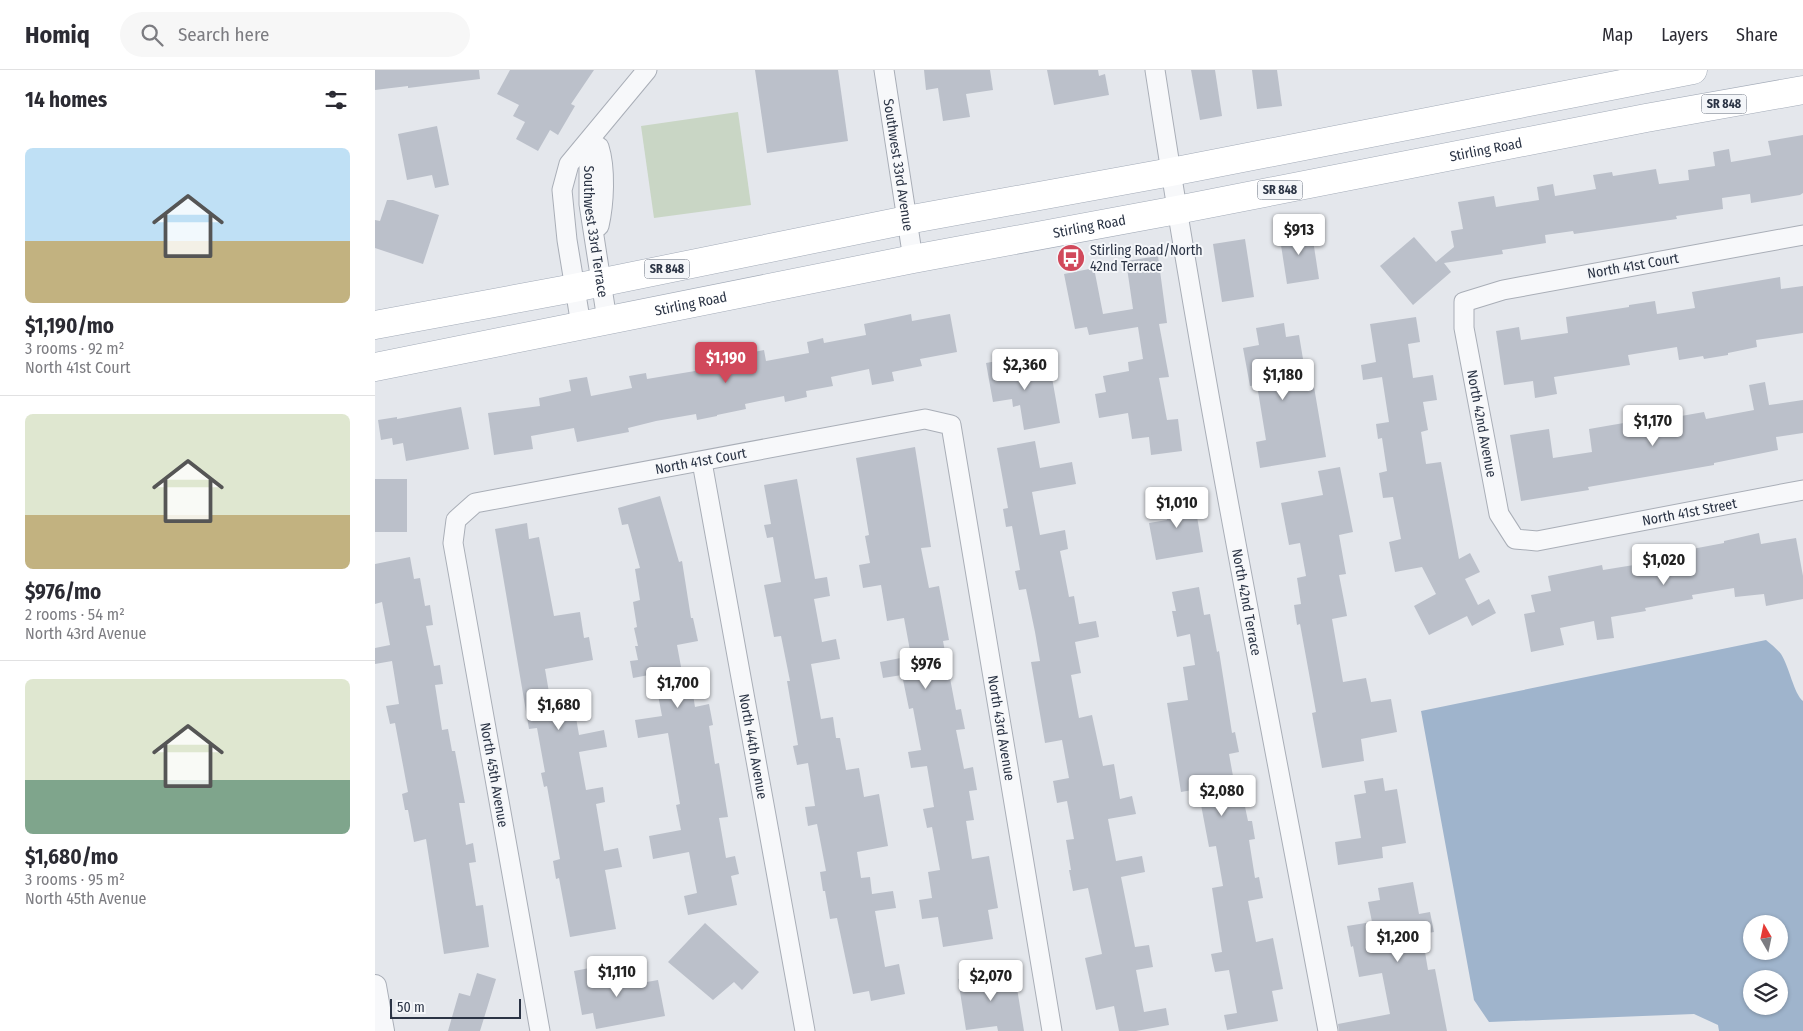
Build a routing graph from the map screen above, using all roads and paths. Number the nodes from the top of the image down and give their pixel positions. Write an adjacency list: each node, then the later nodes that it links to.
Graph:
1 (647, 70): 6 (street, Southwest 33rd Terrace)
2 (884, 70): 11 (street, Southwest 33rd Avenue)
3 (1155, 70): 7 (street, North 42nd Terrace)
4 (1693, 70): 7 (main road, SR 848)
5 (1803, 90): 10 (main road, Stirling Road / SR 848)
6 (589, 142): 8 (street, Southwest 33rd Terrace); 9 (street, Southwest 33rd Terrace); 12 (street)
7 (1171, 172): 10 (street, North 42nd Terrace); 11 (main road, SR 848)
8 (589, 204): 9 (street); 12 (street, Southwest 33rd Terrace)
9 (564, 206): 16 (street, Southwest 33rd Terrace)
10 (1177, 210): 14 (main road, Stirling Road / SR 848); 32 (street, North 42nd Terrace)
11 (907, 220): 14 (street, Southwest 33rd Avenue); 15 (main road, SR 848)
12 (594, 235): 15 (street, Southwest 33rd Terrace)
13 (1803, 235): 17 (street, North 41st Court)
14 (913, 259): 18 (main road, Stirling Road / SR 848)
15 (601, 283): 16 (main road, SR 848); 18 (street, Southwest 33rd Terrace)
16 (574, 288): 19 (main road, SR 848); 20 (street, Southwest 33rd Terrace)
17 (1464, 302): 26 (street, North 42nd Avenue)
18 (607, 320): 20 (main road, Stirling Road / SR 848)
19 (375, 325)
20 (581, 325): 21 (main road, Stirling Road / SR 848)
21 (375, 367)
22 (951, 425): 23 (street, North 41st Court); 31 (street, North 43rd Avenue)
23 (702, 462): 25 (street, North 41st Court); 30 (street, North 44th Avenue)
24 (1803, 490): 26 (street, North 41st Street)
25 (457, 520): 29 (street, North 45th Avenue)
26 (1515, 539)
27 (375, 986): 28 (street)
28 (383, 1031)
29 (540, 1031)
30 (805, 1031)
31 (1052, 1031)
32 (1328, 1031)

